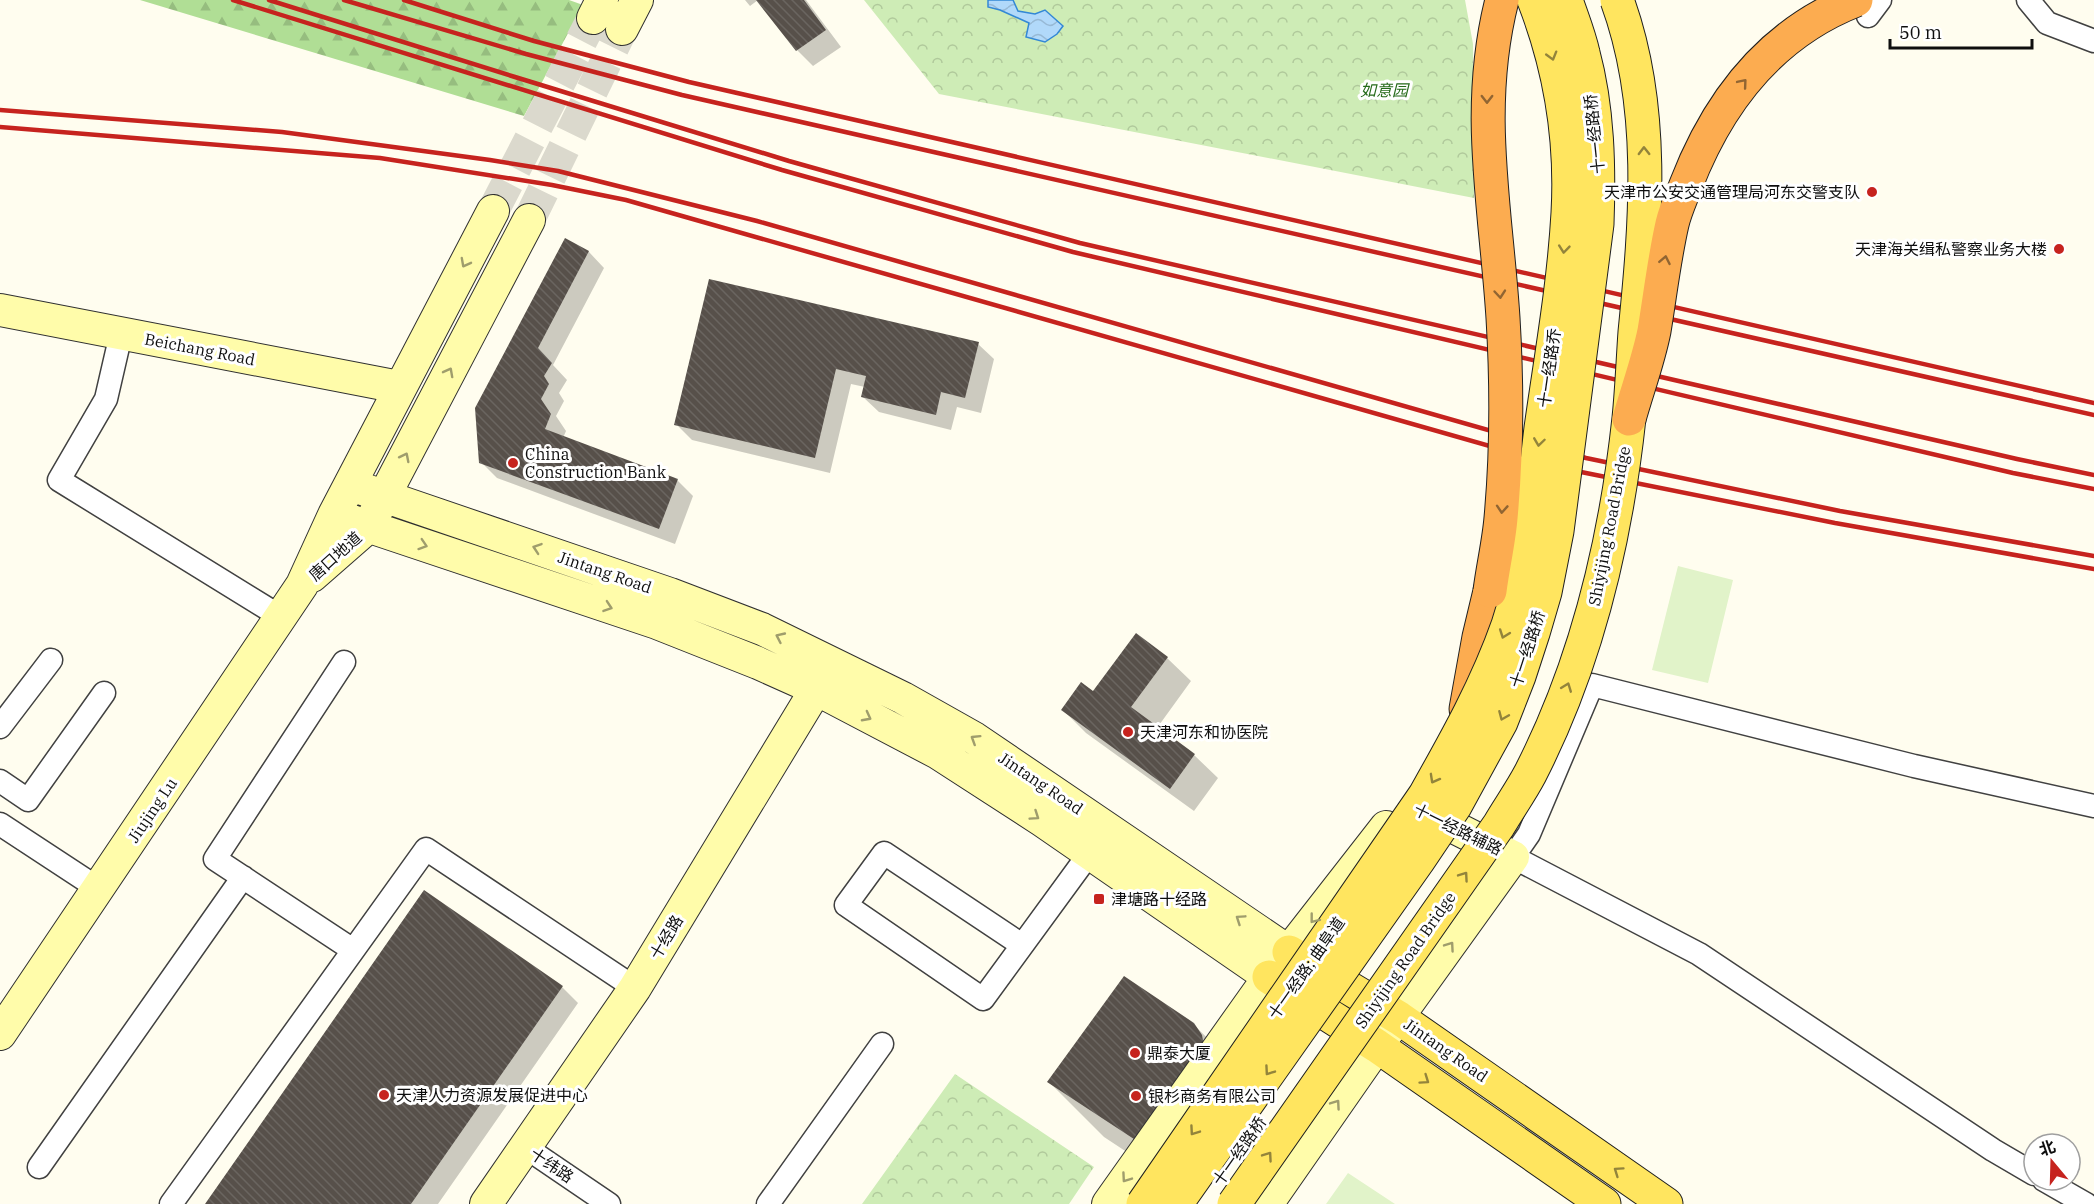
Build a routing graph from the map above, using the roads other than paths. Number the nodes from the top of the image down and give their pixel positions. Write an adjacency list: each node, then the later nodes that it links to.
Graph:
1 (637, 0): 10 (main road)
2 (1504, 0): 5 (main road); 30 (highway, one-way to 30, bridge)
3 (1534, 0): 30 (main road, 十一经路乔, one-way to 30, bridge)
4 (1566, 0): 57 (main road, 十一经路桥, one-way to 57, bridge)
5 (1573, 0)
6 (1589, 0): 58 (main road, 十一经路桥)
7 (1617, 0): 17 (main road, Shiyijing Road Bridge, one-way to 7, bridge)
8 (2028, 0): 11 (street)
9 (1868, 5): 17 (highway, one-way to 9, bridge)
10 (622, 29)
11 (2094, 41)
12 (493, 211): 16 (main road, 唐口地道, one-way to 16)
13 (529, 220): 19 (main road, 唐口地道, one-way to 13)
14 (0, 310): 15 (main road, Beichang Road)
15 (121, 334): 16 (main road, Beichang Road); 23 (street)
16 (399, 387): 18 (main road, 唐口地道)
17 (1629, 419): 59 (main road, Shiyijing Road Bridge, one-way to 17, bridge)
18 (351, 485): 19 (main road, Jintang Road); 20 (main road, 唐口地道)
19 (385, 496): 21 (main road, 唐口地道); 26 (main road, Jintang Road, one-way to 19)
20 (334, 515): 21 (main road, Jintang Road); 22 (main road, 唐口地道)
21 (368, 527): 22 (main road, 唐口地道); 27 (main road, Jintang Road, one-way to 27)
22 (302, 585): 23 (main road, Jiujing Lu)
23 (281, 617): 38 (main road, Jiujing Lu)
24 (51, 660): 29 (street)
25 (344, 662): 37 (street)
26 (832, 662): 27 (main road, 十经路); 41 (main road, Jintang Road, one-way to 26)
27 (816, 689): 35 (main road, Jintang Road, one-way to 35); 42 (main road, 十经路)
28 (104, 693): 32 (street)
29 (0, 727)
30 (1462, 728): 56 (main road, 十一经路; 曲阜道, one-way to 56, bridge)
31 (0, 781): 32 (street)
32 (28, 800): 34 (street)
33 (2094, 806): 36 (street)
34 (4, 826): 38 (street)
35 (1089, 854): 39 (street); 41 (main road, Jintang Road)
36 (1513, 857): 41 (main road, 十一经路辅路, one-way to 41); 43 (main road, 十一经路辅路, one-way to 36); 49 (street)
37 (243, 878): 40 (street); 48 (street)
38 (99, 889): 44 (main road, Jiujing Lu)
39 (1022, 945): 39 (street)
40 (353, 950): 42 (street); 51 (street)
41 (1279, 964): 43 (main road, Jintang Road); 46 (main road, Jintang Road); 55 (main road, 十一经路辅路, one-way to 55)
42 (635, 988): 47 (main road, 十经路)
43 (1399, 1018): 46 (main road, 十一经路辅路); 62 (main road, Jintang Road, one-way to 43)
44 (0, 1034)
45 (882, 1044): 54 (street)
46 (1377, 1046): 60 (main road, 十一经路辅路, one-way to 46); 61 (main road, Jintang Road, one-way to 61)
47 (525, 1147): 52 (main road, 十经路); 53 (street, 十纬路)
48 (39, 1167)
49 (2022, 1167)
50 (2065, 1192): 63 (street)
51 (171, 1204)
52 (486, 1204)
53 (609, 1204)
54 (768, 1204)
55 (1108, 1204)
56 (1143, 1204)
57 (1176, 1204)
58 (1202, 1204)
59 (1234, 1204)
60 (1267, 1204)
61 (1604, 1204)
62 (1666, 1204)
63 (2086, 1204)

